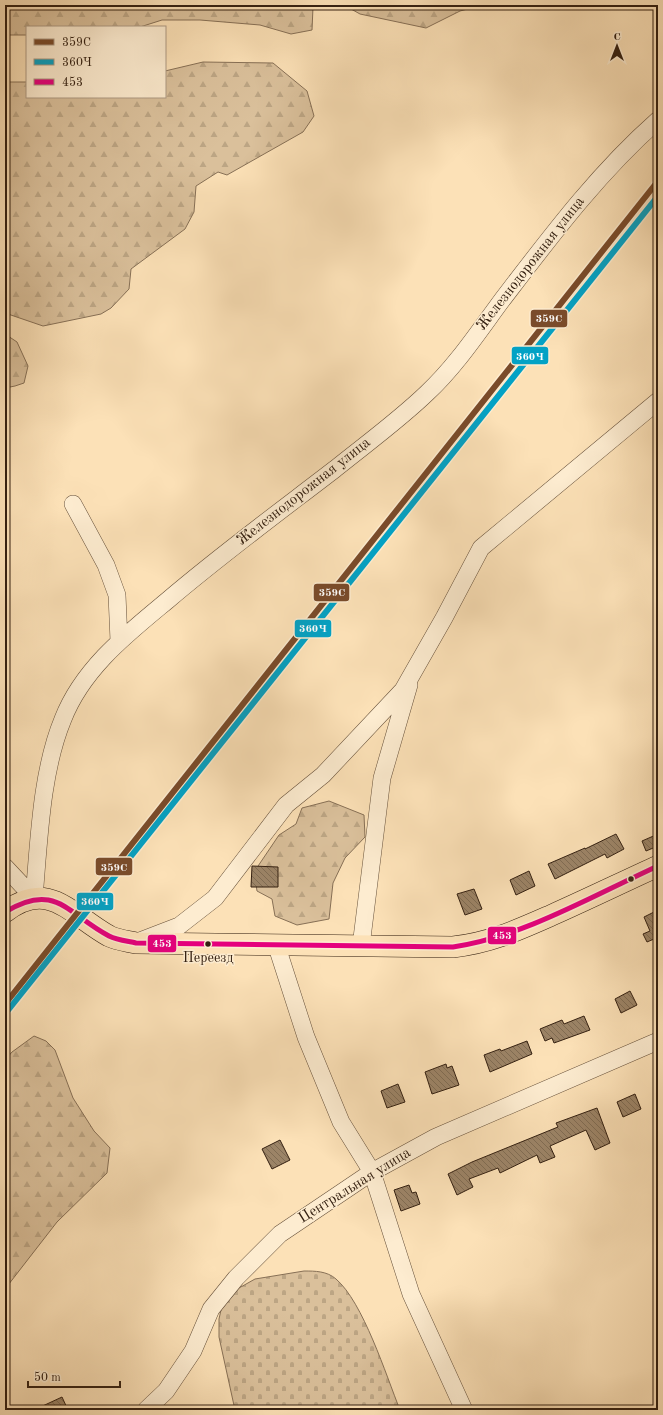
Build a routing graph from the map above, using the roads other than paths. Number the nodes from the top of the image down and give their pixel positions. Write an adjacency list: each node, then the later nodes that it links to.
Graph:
1 (658, 120): 4 (street, Железнодорожная улица)
2 (658, 401): 5 (street)
3 (73, 504): 4 (street)
4 (119, 641): 8 (street, Железнодорожная улица)
5 (414, 670): 10 (street); 12 (street)
6 (658, 866): 12 (main road)
7 (5, 867): 8 (street)
8 (34, 898): 9 (main road); 10 (main road)
9 (5, 912)
10 (127, 941): 11 (main road)
11 (276, 944): 12 (main road); 14 (street)
12 (361, 946)
13 (658, 1041): 14 (street, Центральная улица)
14 (372, 1172): 15 (street, Центральная улица); 16 (street)
15 (146, 1410)
16 (464, 1410)

